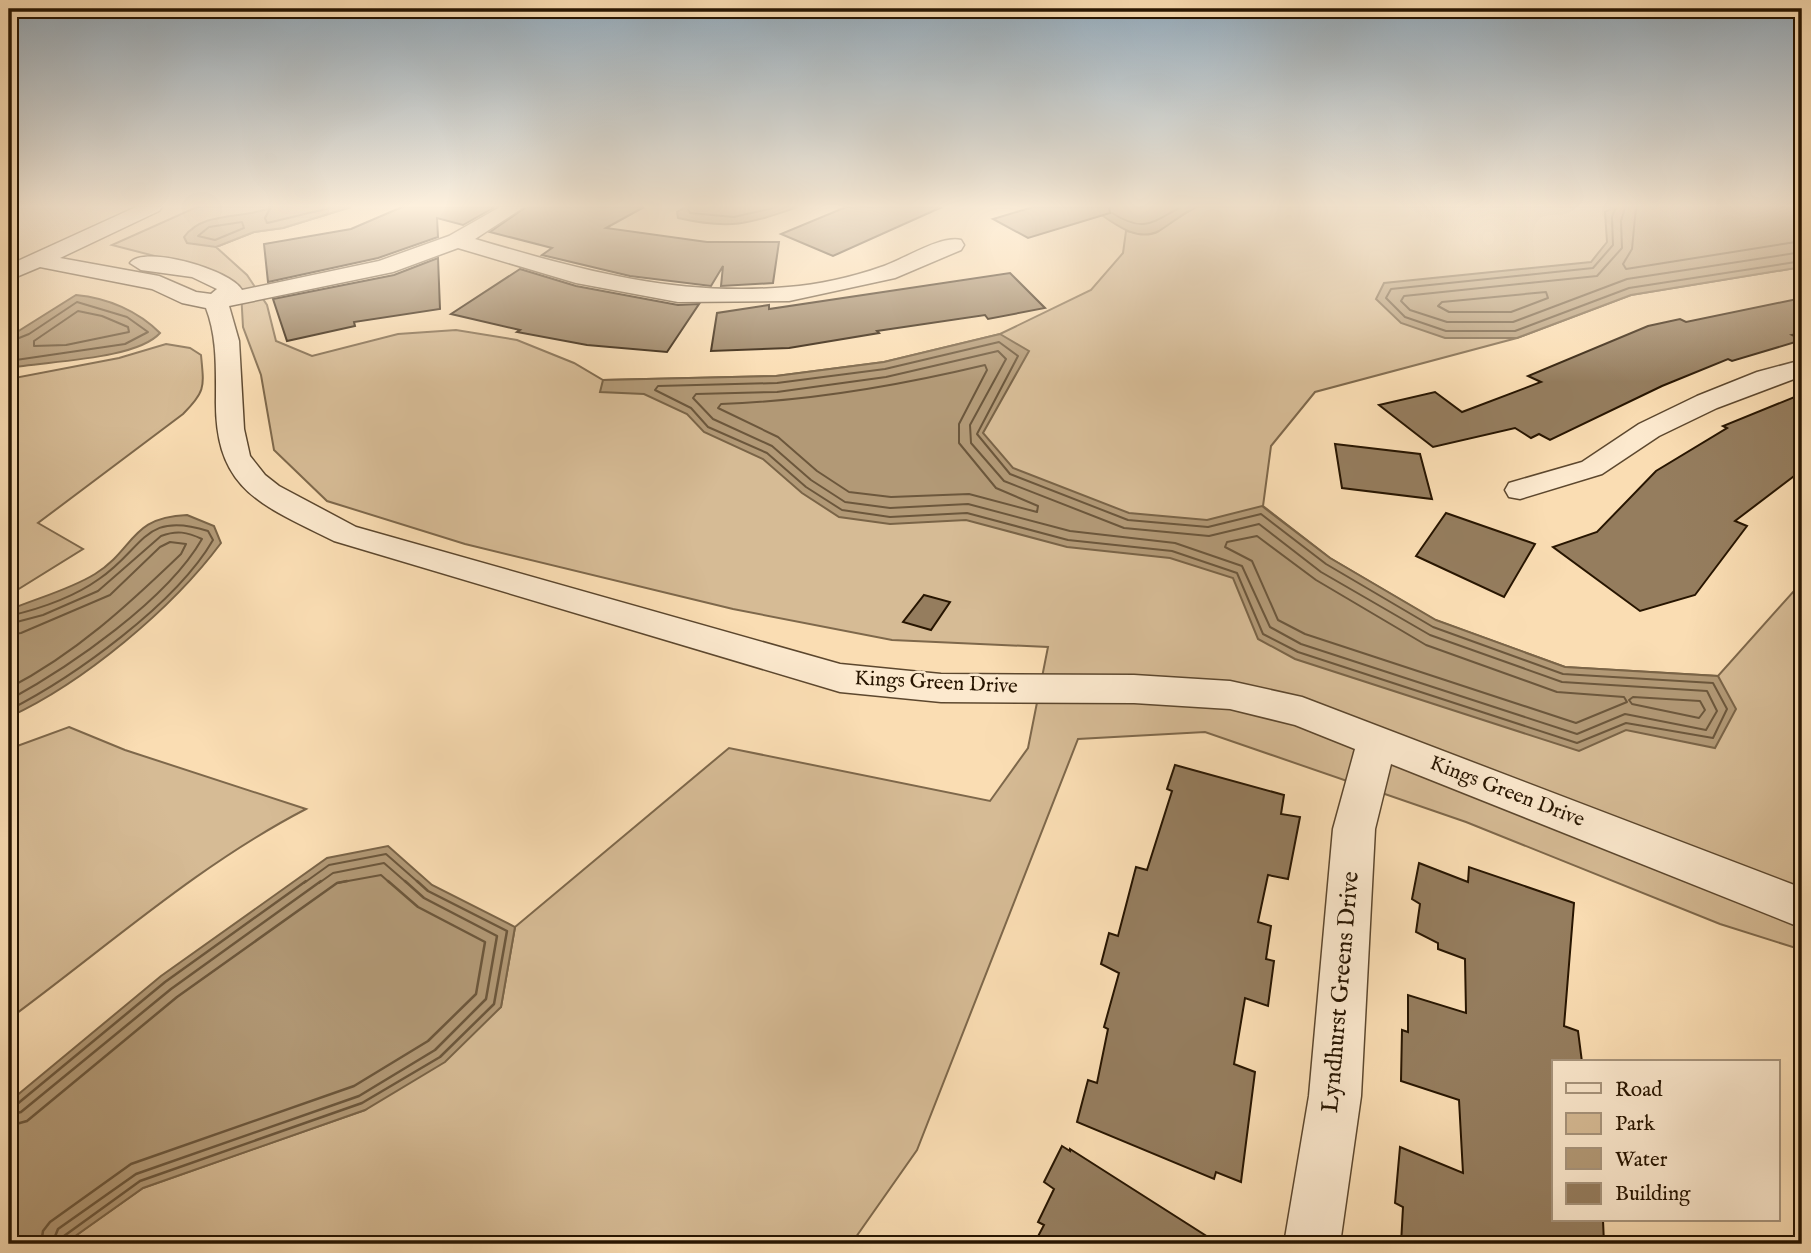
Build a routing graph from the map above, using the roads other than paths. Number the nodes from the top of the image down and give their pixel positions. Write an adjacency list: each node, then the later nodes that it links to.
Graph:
1 (26, 265): 7 (street)
2 (67, 265): 8 (street)
3 (174, 265): 8 (street, Kings Green Drive)
4 (389, 265): 8 (street)
5 (541, 265): 6 (street)
6 (905, 265)
7 (9, 273)
8 (216, 302): 11 (street, Kings Green Drive)
9 (1802, 368): 10 (street)
10 (1520, 491)
11 (1377, 741): 12 (street, Kings Green Drive); 13 (street, Lyndhurst Greens Drive)
12 (1802, 908)
13 (1312, 1244)

